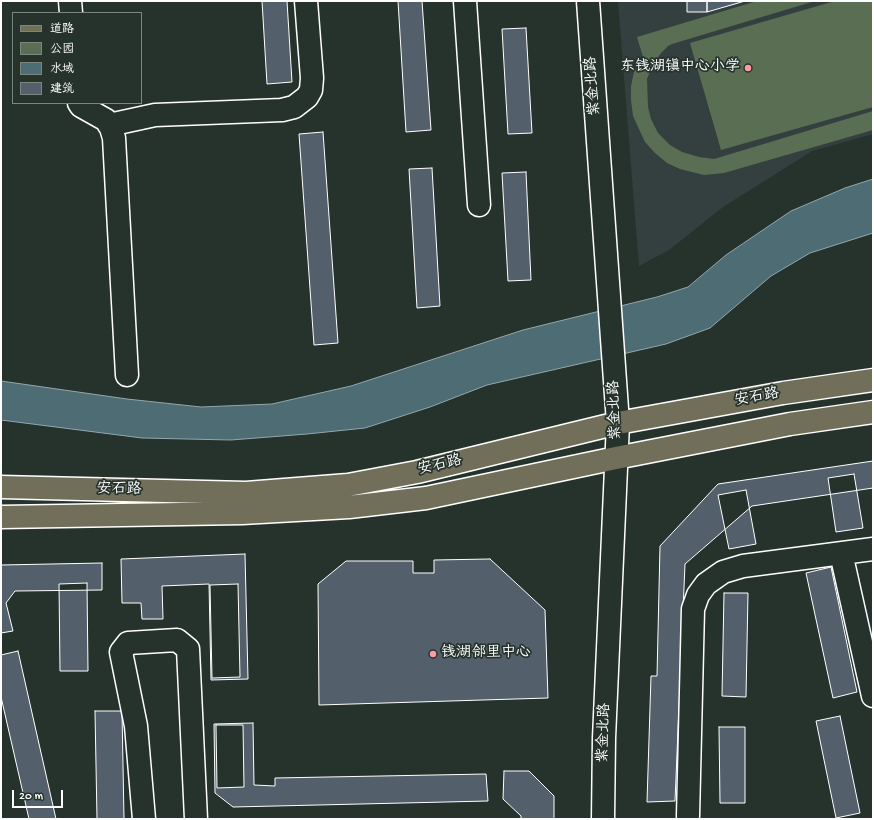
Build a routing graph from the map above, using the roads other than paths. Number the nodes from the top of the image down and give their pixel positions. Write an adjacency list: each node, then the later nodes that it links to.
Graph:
1 (70, 1): 5 (street)
2 (306, 1): 7 (street)
3 (465, 1): 8 (street)
4 (588, 1): 12 (street, 紫金北路)
5 (70, 12)
6 (80, 104): 7 (street)
7 (109, 125): 9 (street)
8 (479, 205)
9 (127, 375)
10 (873, 380): 12 (main road, 安石路)
11 (873, 412): 13 (main road, 安石路)
12 (618, 423): 13 (street, 紫金北路); 14 (main road, 安石路)
13 (616, 458): 15 (main road, 安石路); 22 (street, 紫金北路)
14 (1, 487)
15 (1, 517)
16 (873, 549): 17 (street)
17 (841, 553): 18 (street); 19 (street)
18 (873, 696)
19 (687, 818)
20 (144, 819): 21 (street)
21 (196, 819)
22 (603, 819)

